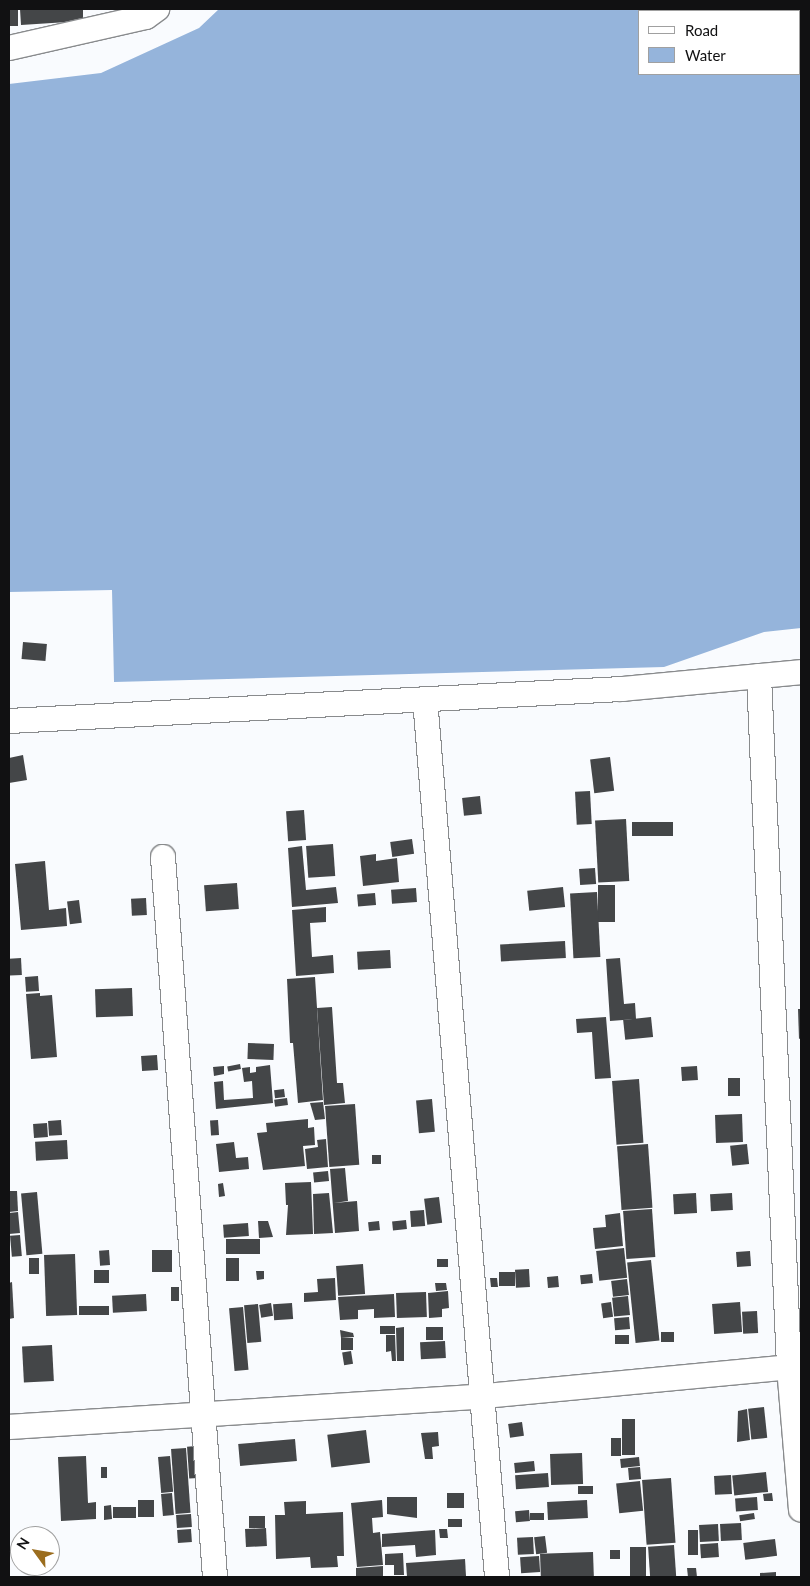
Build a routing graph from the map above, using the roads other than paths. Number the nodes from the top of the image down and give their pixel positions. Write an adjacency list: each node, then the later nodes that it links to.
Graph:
1 (157, 9): 2 (street)
2 (9, 48)
3 (801, 672): 4 (street)
4 (759, 676): 5 (street); 8 (street)
5 (425, 699): 6 (street); 9 (street)
6 (9, 721)
7 (163, 857): 10 (street)
8 (795, 1366): 9 (street); 12 (street)
9 (484, 1396): 10 (street); 14 (street)
10 (203, 1415): 11 (street); 13 (street)
11 (9, 1427)
12 (801, 1509)
13 (215, 1577)
14 (497, 1577)

